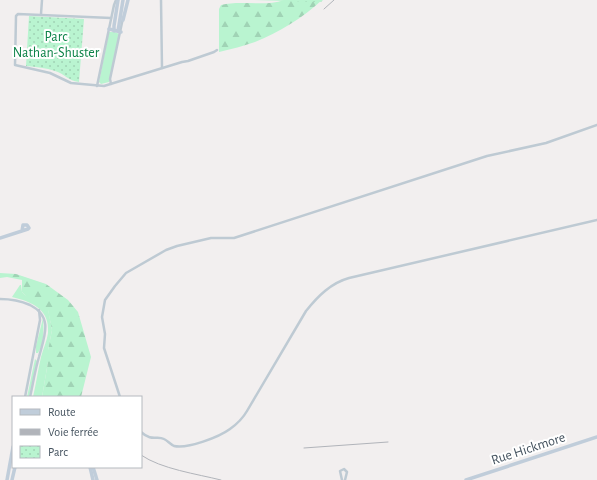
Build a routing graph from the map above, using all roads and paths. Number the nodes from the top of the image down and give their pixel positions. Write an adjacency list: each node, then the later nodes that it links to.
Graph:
1 (42, 0): 6 (street)
2 (117, 0): 7 (street); 10 (main road)
3 (123, 0): 8 (street); 10 (main road)
4 (128, 0): 8 (main road)
5 (161, 0): 12 (street)
6 (41, 14): 7 (street); 14 (street)
7 (111, 18): 9 (street)
8 (123, 20): 10 (street)
9 (109, 30): 10 (main road); 14 (street)
10 (118, 31): 13 (street)
11 (217, 50): 12 (street)
12 (162, 68): 13 (street)
13 (111, 84): 14 (street)
14 (97, 86)
15 (597, 125): 23 (street)
16 (597, 220): 24 (street)
17 (22, 231): 18 (main road)
18 (0, 238)
19 (0, 299): 20 (street)
20 (38, 310): 21 (street); 22 (street)
21 (25, 396)
22 (30, 396)
23 (120, 396)
24 (142, 433)
25 (597, 437): 34 (main road, Rue Hickmore)
26 (12, 453): 30 (main road)
27 (15, 468): 31 (main road)
28 (90, 468): 32 (main road)
29 (93, 468): 33 (main road)
30 (7, 480)
31 (12, 480)
32 (93, 480)
33 (97, 480)
34 (466, 480)

